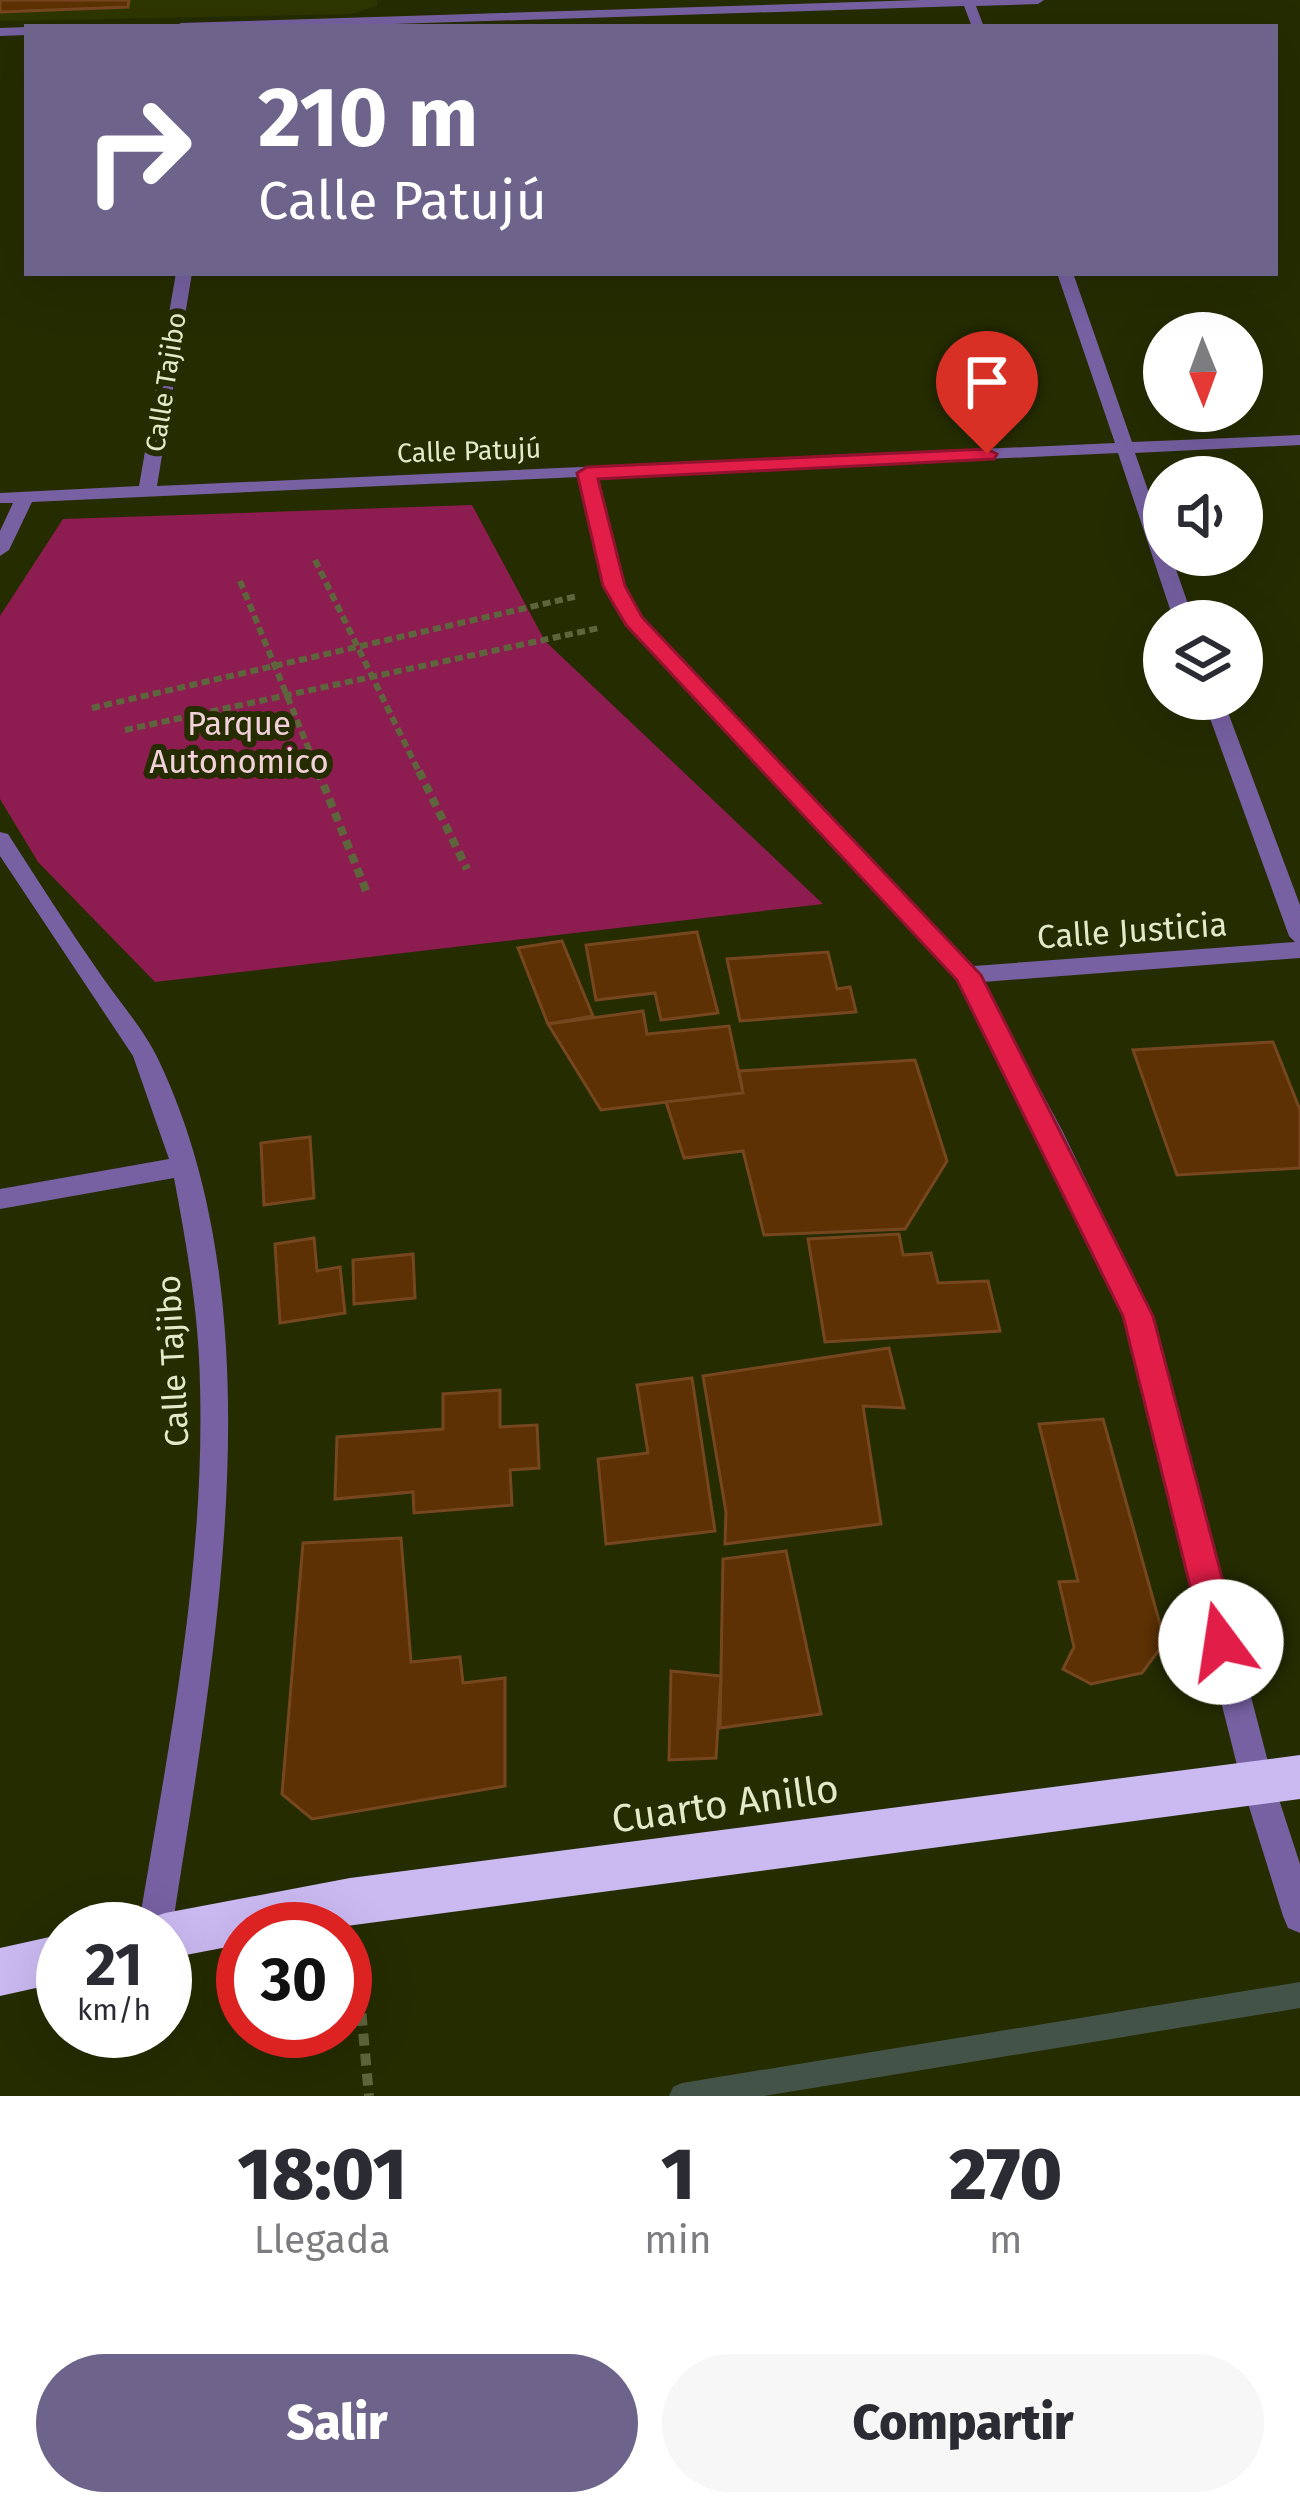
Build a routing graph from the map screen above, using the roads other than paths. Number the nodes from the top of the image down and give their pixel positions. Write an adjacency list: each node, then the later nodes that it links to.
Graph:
1 (398, 0): 4 (street)
2 (1038, 0): 3 (street)
3 (969, 2): 4 (street)
4 (395, 21): 5 (street)
5 (297, 24)
6 (184, 276): 11 (street, Calle Tajibo)
7 (1066, 276): 9 (street)
8 (1300, 440): 9 (street, Calle Patujú)
9 (1120, 448): 10 (street, Calle Patujú); 15 (street)
10 (587, 473): 11 (street, Calle Patujú); 20 (street)
11 (148, 492): 12 (street, Calle Patujú)
12 (25, 497): 13 (street, Calle Patujú); 14 (street)
13 (0, 498)
14 (0, 550)
15 (1176, 600)
16 (1221, 720): 18 (street)
17 (0, 839): 21 (street, Calle Tajibo)
18 (1300, 936)
19 (1300, 950): 20 (street, Calle Justicia)
20 (968, 975): 23 (street)
21 (188, 1166): 22 (street); 24 (street, Calle Tajibo)
22 (0, 1199)
23 (1278, 1779): 25 (street); 26 (highway, Cuarto Anillo)
24 (158, 1902)
25 (1300, 1916)
26 (192, 1931)
27 (36, 1964): 28 (highway)
28 (0, 1972)

